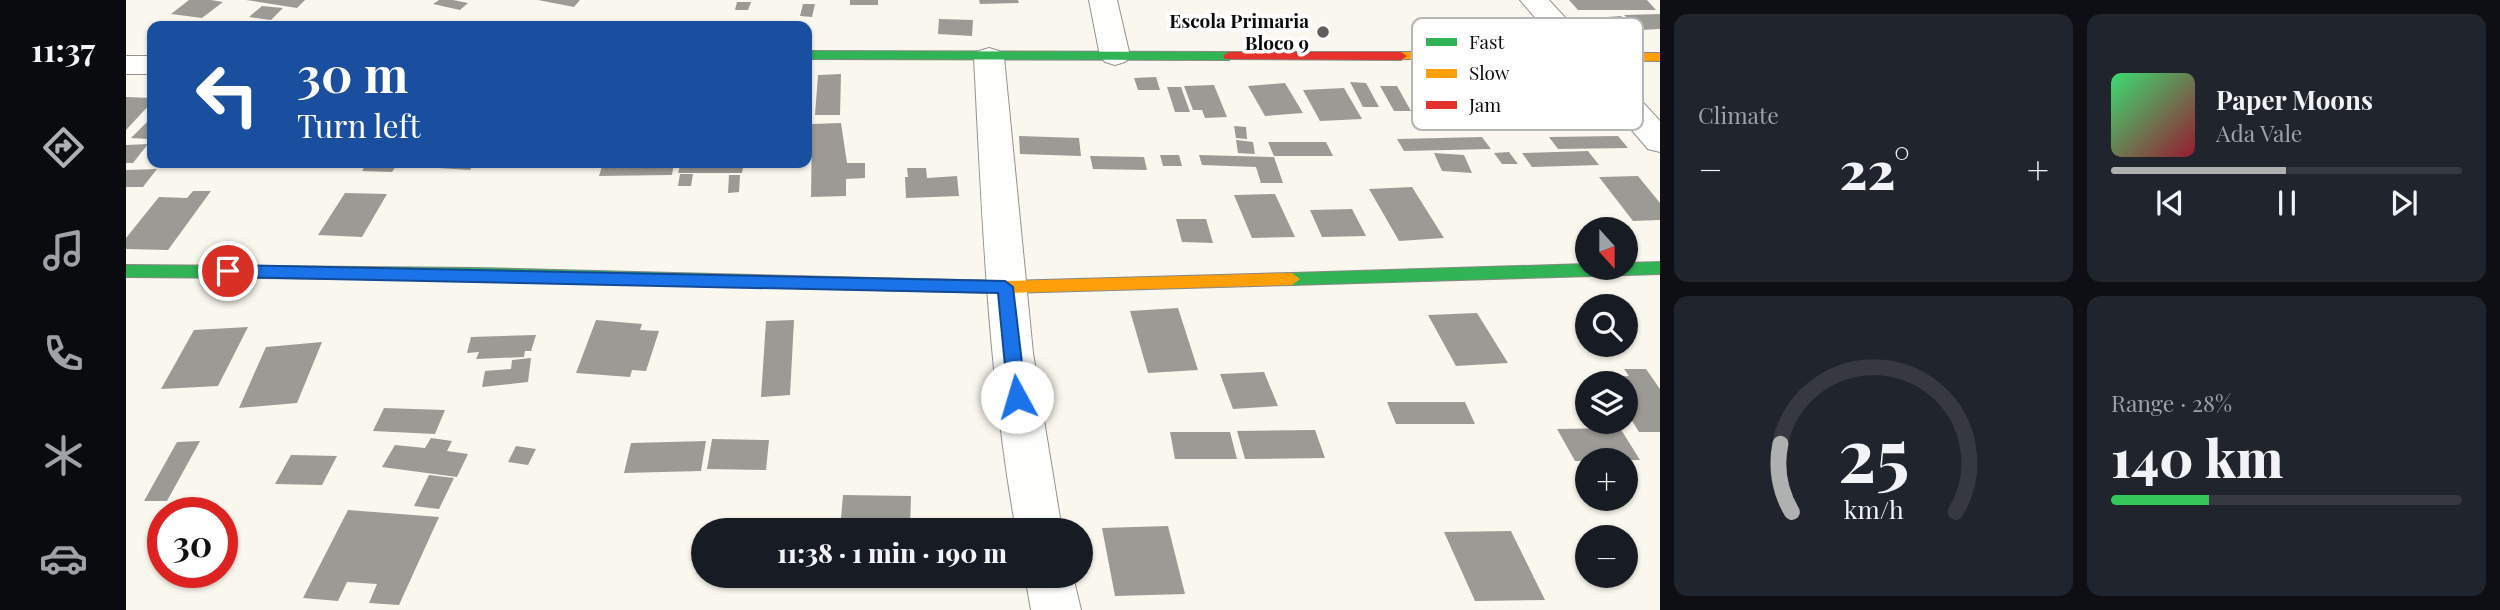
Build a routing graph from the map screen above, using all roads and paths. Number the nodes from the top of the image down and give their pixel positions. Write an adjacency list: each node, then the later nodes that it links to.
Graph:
1 (1102, 0): 5 (street)
2 (1534, 0): 3 (street)
3 (1551, 18)
4 (812, 55): 6 (street)
5 (1115, 56): 6 (street); 7 (street)
6 (989, 57): 14 (street)
7 (1412, 57)
8 (126, 65): 9 (street)
9 (147, 65)
10 (1643, 121): 11 (street)
11 (1660, 141)
12 (1660, 268): 14 (street)
13 (126, 271): 14 (street)
14 (1005, 287): 15 (street)
15 (1037, 518)
16 (1051, 588): 17 (street)
17 (1056, 610)

